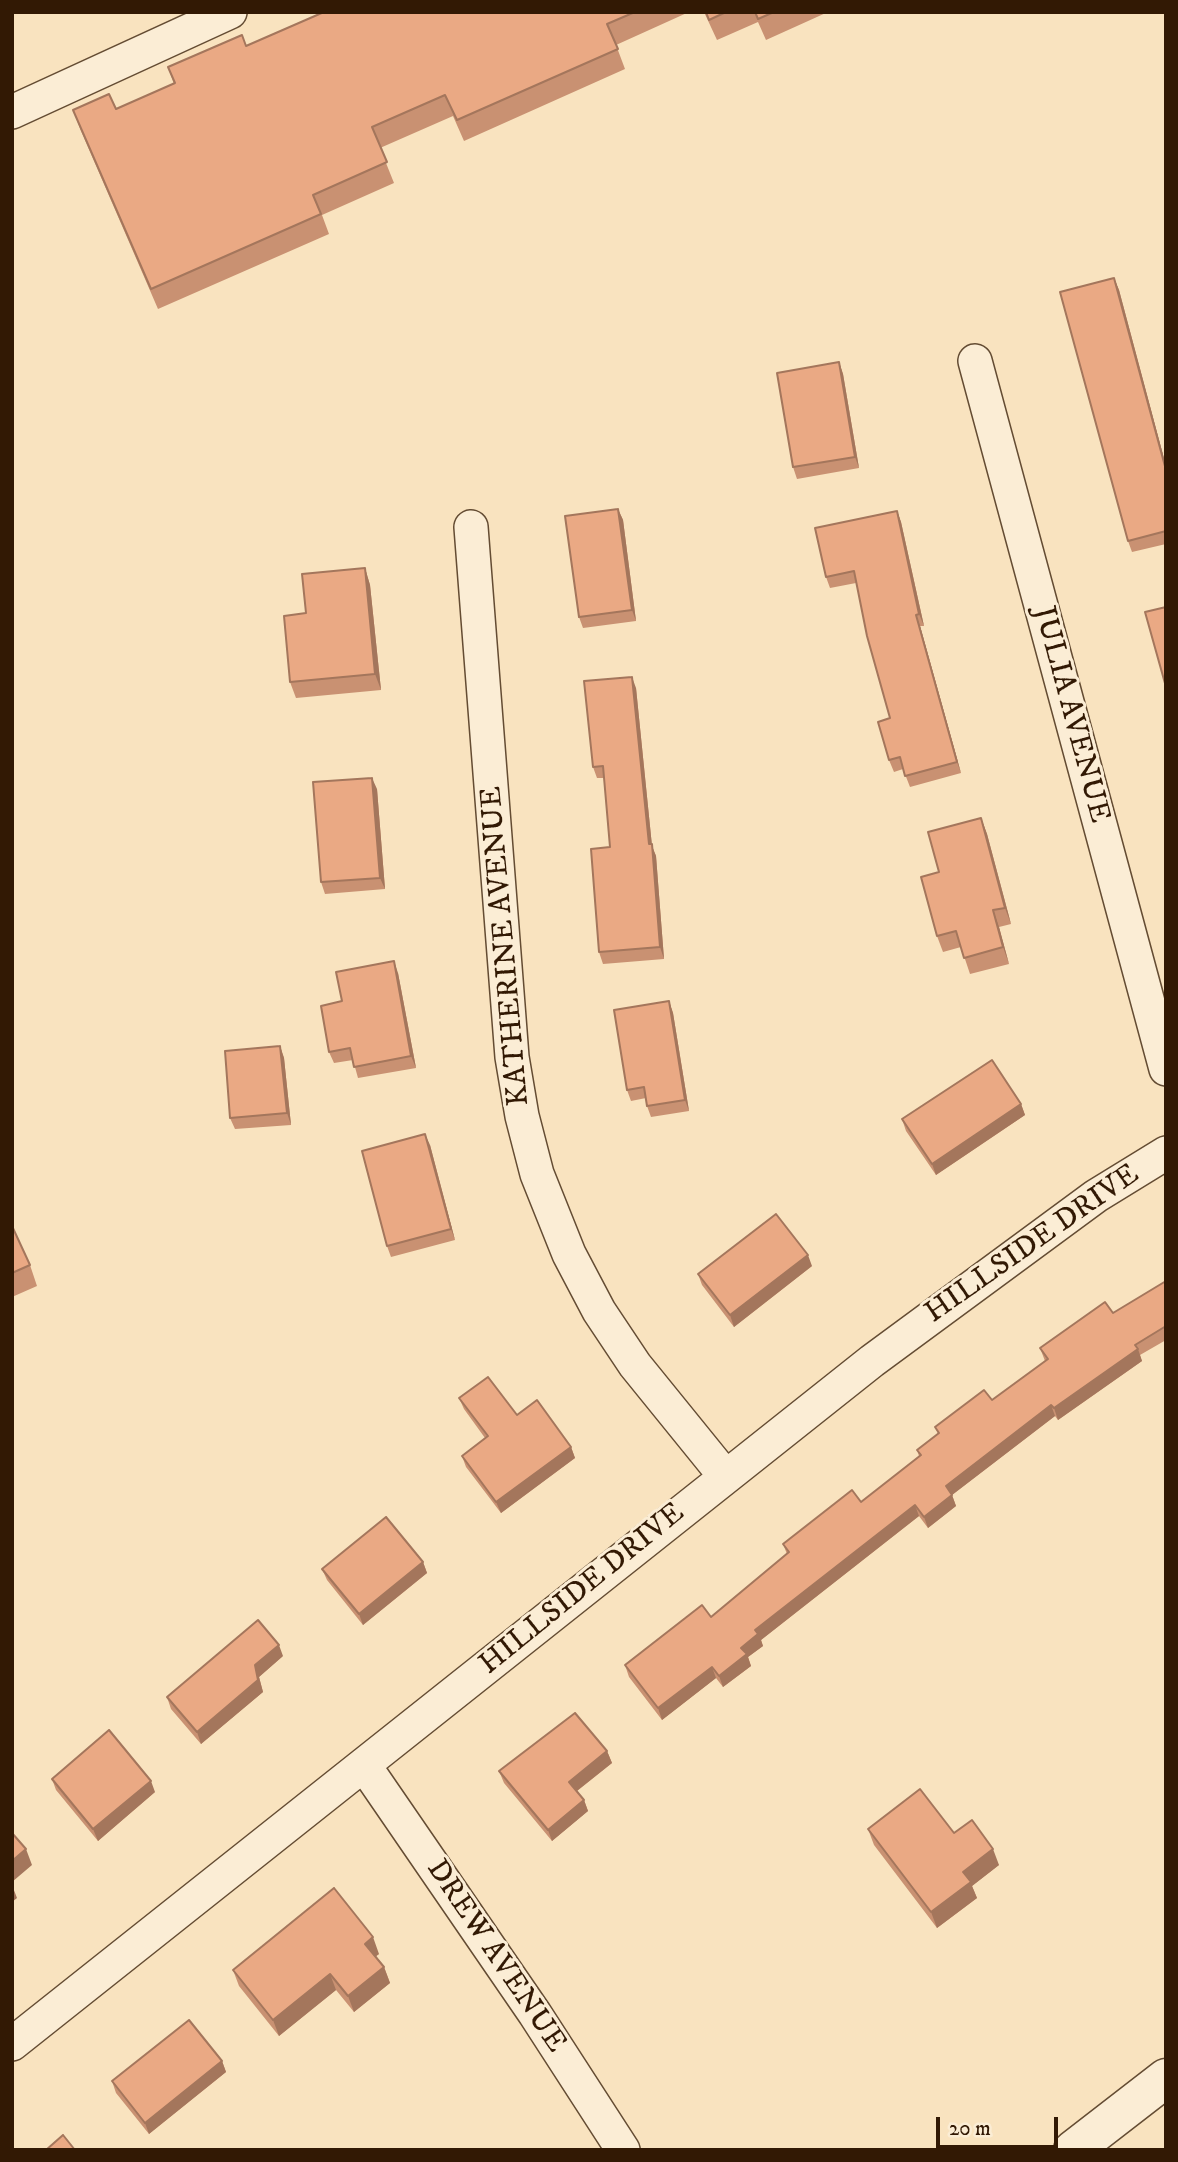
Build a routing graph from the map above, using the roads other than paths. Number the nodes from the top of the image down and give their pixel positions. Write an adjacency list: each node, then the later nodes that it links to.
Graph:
1 (230, 12): 2 (street)
2 (12, 112)
3 (975, 361): 5 (street, JULIA AVENUE)
4 (471, 527): 7 (street, KATHERINE AVENUE)
5 (1166, 1069)
6 (1166, 1153): 7 (street, HILLSIDE DRIVE)
7 (725, 1476): 8 (street, HILLSIDE DRIVE)
8 (364, 1765): 9 (street, HILLSIDE DRIVE); 11 (street, DREW AVENUE)
9 (12, 2044)
10 (1166, 2078): 12 (street)
11 (624, 2150)
12 (1073, 2150)

